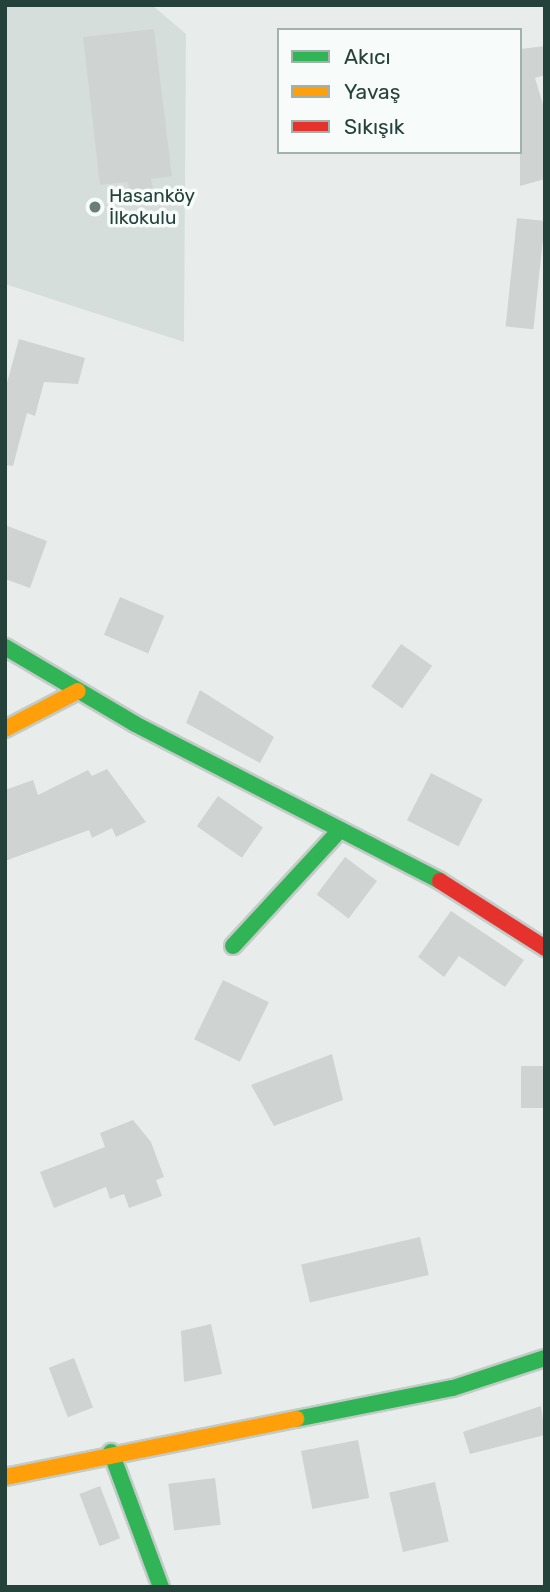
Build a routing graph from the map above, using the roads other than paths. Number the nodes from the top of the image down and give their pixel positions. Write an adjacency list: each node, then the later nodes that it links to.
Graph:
1 (5, 647): 2 (street)
2 (78, 691): 3 (street); 4 (street)
3 (5, 729)
4 (340, 830): 5 (street); 6 (street)
5 (233, 946)
6 (545, 948)
7 (545, 1357): 8 (street)
8 (111, 1452): 9 (street); 10 (street)
9 (5, 1477)
10 (160, 1587)

